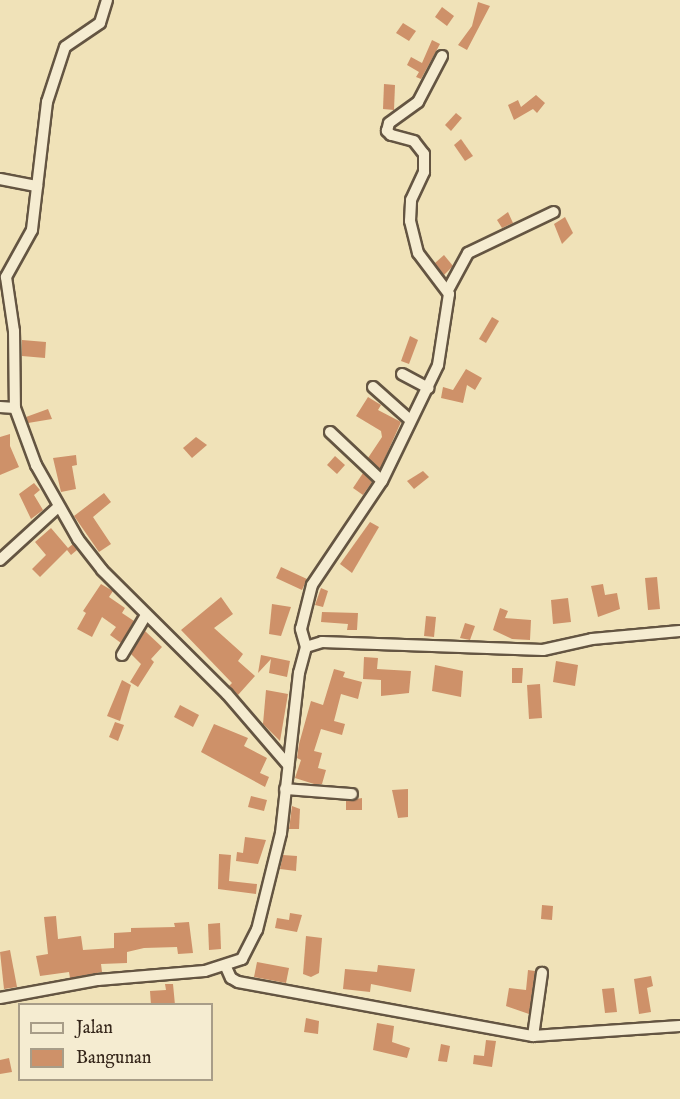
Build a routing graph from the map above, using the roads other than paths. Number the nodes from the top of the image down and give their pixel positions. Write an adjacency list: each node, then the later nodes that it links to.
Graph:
1 (107, 0): 4 (street)
2 (442, 56): 6 (street)
3 (0, 179): 4 (street)
4 (37, 186): 11 (street)
5 (554, 212): 6 (street)
6 (448, 290): 9 (street)
7 (402, 374): 9 (street)
8 (373, 387): 12 (street)
9 (428, 388): 12 (street)
10 (0, 407): 11 (street)
11 (15, 408): 15 (street)
12 (409, 419): 14 (street)
13 (330, 432): 14 (street)
14 (382, 481): 19 (street)
15 (57, 508): 16 (street); 17 (street)
16 (0, 560)
17 (146, 615): 20 (street); 21 (street)
18 (680, 631): 19 (street)
19 (306, 647): 21 (street)
20 (122, 655)
21 (288, 765): 22 (street)
22 (285, 789): 23 (street); 24 (street)
23 (352, 794)
24 (226, 967): 26 (street); 28 (street)
25 (542, 973): 28 (street)
26 (0, 998)
27 (680, 1026): 28 (street)
28 (533, 1036)

